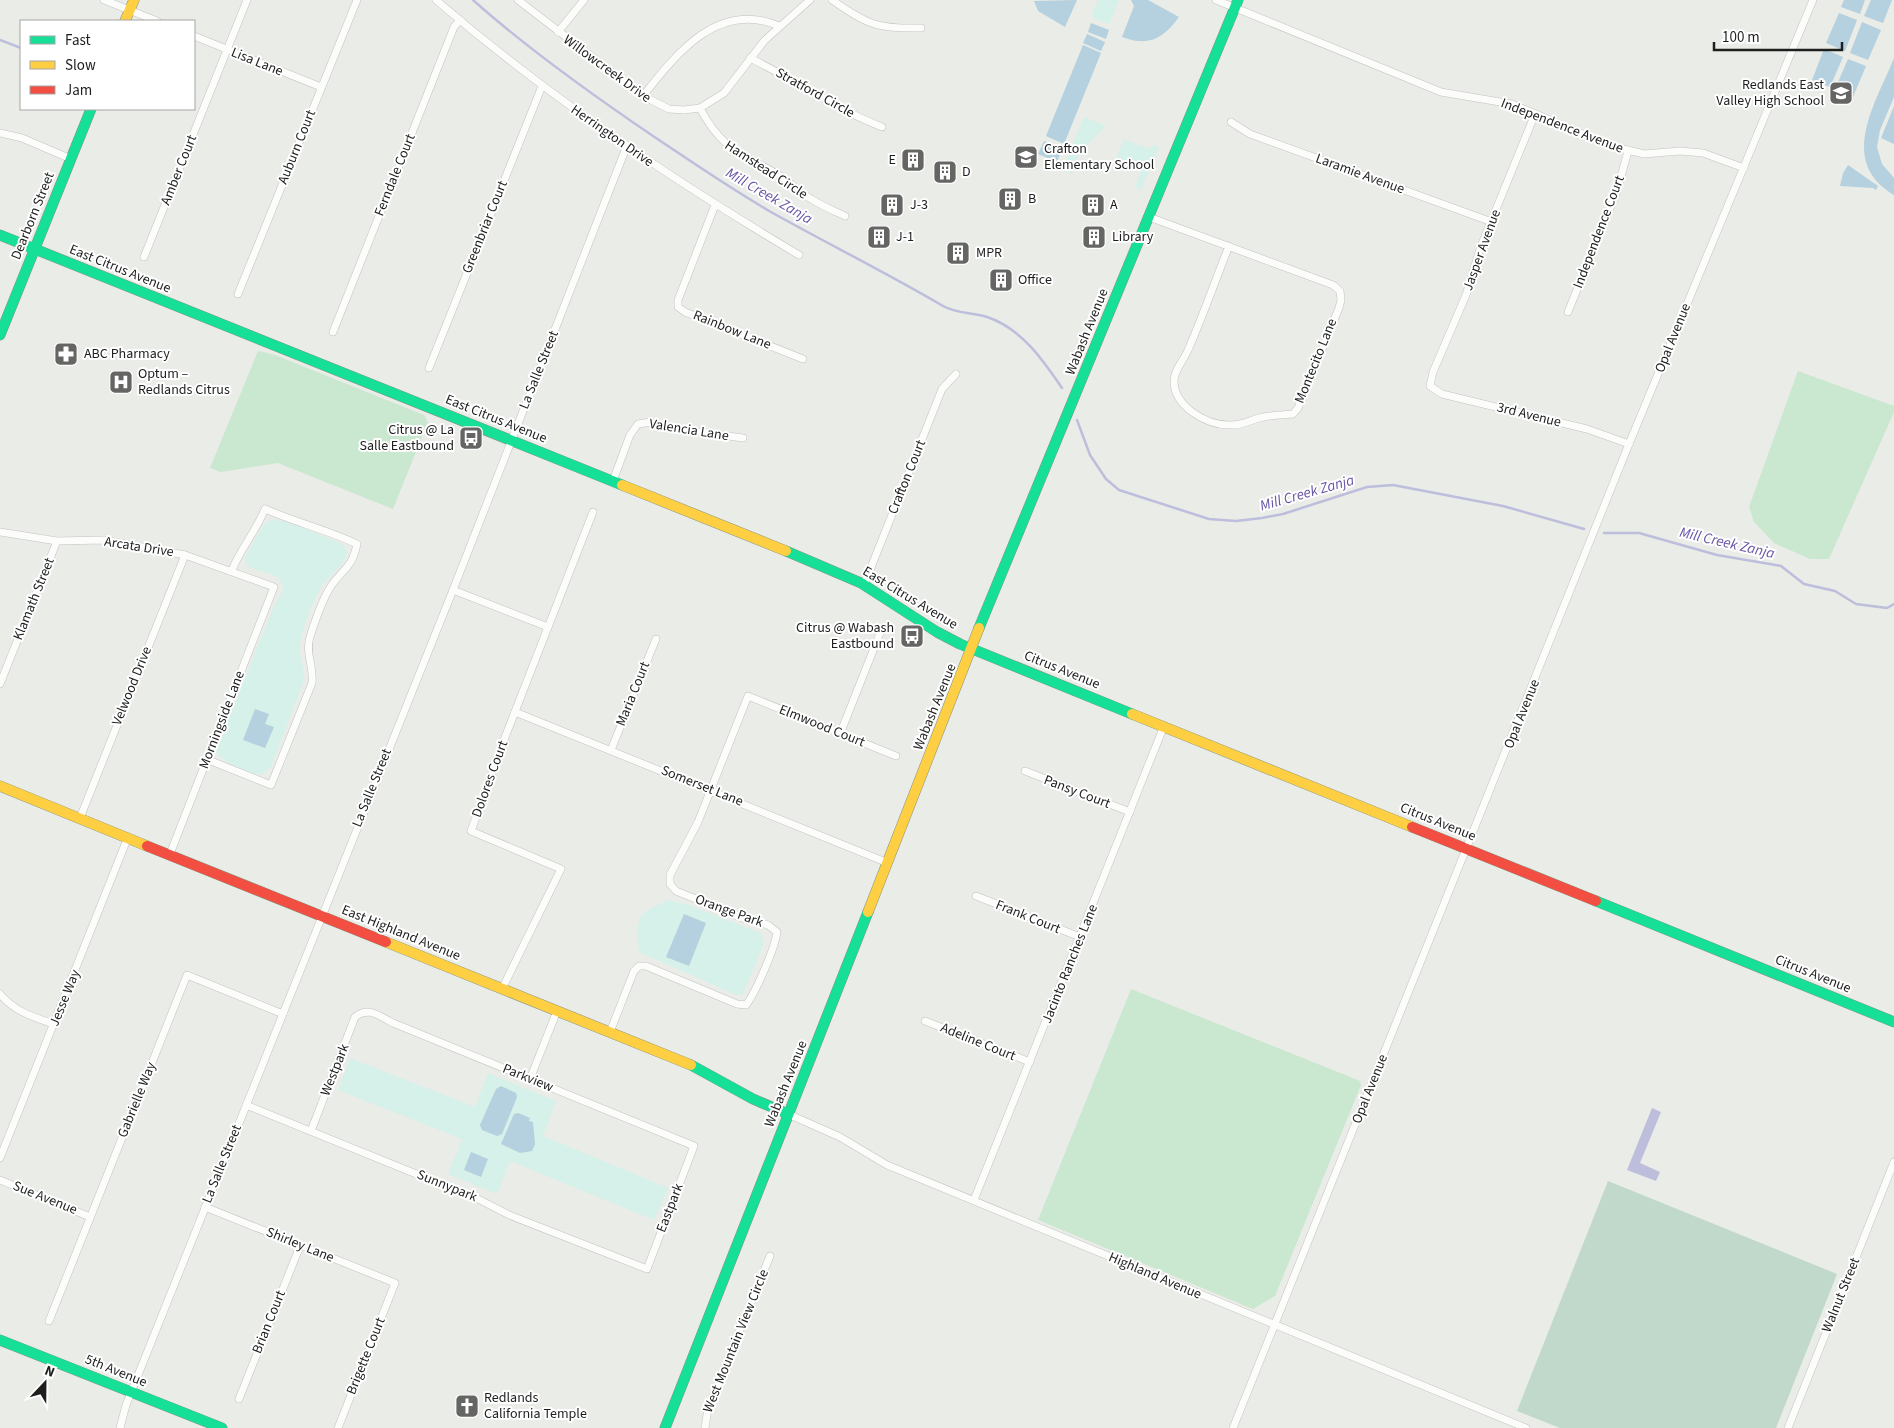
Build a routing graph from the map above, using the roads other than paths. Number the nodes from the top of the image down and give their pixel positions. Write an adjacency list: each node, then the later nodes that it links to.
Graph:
1 (104, 0): 13 (street)
2 (134, 0): 13 (street)
3 (247, 0): 21 (street, Amber Court)
4 (357, 0): 24 (street, Auburn Court)
5 (436, 0): 16 (street, Herrington Drive)
6 (518, 0): 19 (street, Willowcreek Drive)
7 (584, 0): 19 (street)
8 (810, 0): 17 (street, Willowcreek Drive)
9 (832, 0): 18 (street)
10 (1216, 0): 12 (street, Independence Avenue)
11 (1813, 0): 35 (street, Opal Avenue)
12 (1236, 4): 28 (street, Independence Avenue); 38 (street, Wabash Avenue)
13 (130, 10): 14 (street); 15 (street)
14 (125, 20)
15 (155, 20)
16 (460, 20): 23 (street, Herrington Drive); 47 (street, Ferndale Court)
17 (779, 26): 22 (street, Willowcreek Drive); 25 (street)
18 (921, 28)
19 (558, 32): 25 (street, Willowcreek Drive)
20 (195, 36): 21 (street, Lisa Lane)
21 (228, 50): 24 (street, Lisa Lane); 44 (street, Amber Court)
22 (750, 58): 26 (street, Willowcreek Drive); 30 (street, Stratford Circle)
23 (542, 86): 32 (street, Herrington Drive); 50 (street, Greenbriar Court)
24 (321, 87): 45 (street, Auburn Court)
25 (642, 96): 26 (street, Willowcreek Drive)
26 (700, 108): 37 (street, Hamstead Circle)
27 (91, 110): 34 (street, Dearborn Street)
28 (1535, 114): 33 (street, Independence Avenue); 39 (street, Jasper Avenue)
29 (1231, 122): 39 (street, Laramie Avenue)
30 (882, 127)
31 (0, 132): 34 (street)
32 (626, 148): 36 (street, Herrington Drive); 54 (street, La Salle Street)
33 (1628, 151): 35 (street, Independence Avenue); 46 (street, Independence Court)
34 (71, 159): 42 (street, Dearborn Street)
35 (1744, 168): 55 (street, Opal Avenue)
36 (715, 205): 43 (street, Herrington Drive); 49 (street, Rainbow Lane)
37 (845, 216)
38 (1149, 217): 41 (street, Montecito Lane); 68 (street, Wabash Avenue)
39 (1492, 222): 52 (street, Jasper Avenue)
40 (0, 235): 42 (street, East Citrus Avenue)
41 (1229, 246): 41 (street, Montecito Lane)
42 (34, 249): 48 (street, Dearborn Street); 54 (street, East Citrus Avenue)
43 (799, 256)
44 (144, 257)
45 (238, 294)
46 (1568, 312)
47 (333, 332)
48 (0, 335)
49 (803, 359)
50 (429, 368)
51 (956, 374): 62 (street, Crafton Court)
52 (1430, 386): 55 (street, 3rd Avenue)
53 (743, 438): 56 (street, Valencia Lane)
54 (511, 440): 56 (street, East Citrus Avenue); 64 (street, La Salle Street)
55 (1629, 444): 82 (street, Opal Avenue)
56 (613, 482): 62 (street, East Citrus Avenue)
57 (593, 512): 65 (street, Dolores Court)
58 (0, 532): 59 (street, Arcata Drive)
59 (57, 542): 60 (street, Arcata Drive); 69 (street, Klamath Street)
60 (185, 554): 61 (street, Arcata Drive); 80 (street, Velwood Drive)
61 (232, 570): 63 (street, Arcata Drive); 75 (street)
62 (864, 584): 68 (street, East Citrus Avenue)
63 (274, 586): 75 (street, Morningside Lane)
64 (453, 590): 65 (street); 86 (street, La Salle Street)
65 (548, 627): 70 (street, Dolores Court)
66 (880, 633): 72 (street)
67 (656, 639): 73 (street, Maria Court)
68 (972, 648): 71 (street, Citrus Avenue); 84 (street, Wabash Avenue)
69 (0, 684)
70 (515, 712): 73 (street, Somerset Lane); 88 (street, Dolores Court)
71 (1164, 726): 79 (street, Jacinto Ranches Lane); 82 (street, Citrus Avenue)
72 (840, 734): 74 (street, Elmwood Court); 78 (street, Elmwood Court)
73 (611, 750): 78 (street, Somerset Lane)
74 (896, 756)
75 (206, 760): 83 (street, Morningside Lane)
76 (1024, 771): 79 (street, Pansy Court)
77 (0, 786): 80 (street, East Highland Avenue)
78 (711, 790): 84 (street, Somerset Lane); 96 (street, Orange Park)
79 (1130, 812): 87 (street, Jacinto Ranches Lane)
80 (80, 818): 81 (street, East Highland Avenue)
81 (128, 837): 83 (street, East Highland Avenue); 95 (street, Jesse Way)
82 (1467, 849): 94 (street, Citrus Avenue); 114 (street, Opal Avenue)
83 (170, 854): 86 (street, East Highland Avenue)
84 (888, 863): 100 (street, Wabash Avenue)
85 (976, 896): 87 (street, Frank Court)
86 (321, 915): 88 (street, East Highland Avenue); 92 (street, La Salle Street)
87 (1080, 937): 97 (street, Jacinto Ranches Lane)
88 (502, 989): 90 (street, East Highland Avenue)
89 (0, 994): 95 (street)
90 (557, 1011): 96 (street, East Highland Avenue); 98 (street)
91 (362, 1012): 98 (street, Parkview); 101 (street, Westpark)
92 (283, 1014): 99 (street, La Salle Street); 108 (street, Gabrielle Way)
93 (925, 1021): 97 (street, Adeline Court)
94 (1894, 1022)
95 (54, 1024): 103 (street, Jesse Way)
96 (610, 1032): 100 (street, East Highland Avenue)
97 (1030, 1062): 106 (street, Jacinto Ranches Lane)
98 (530, 1079): 102 (street, Parkview)
99 (246, 1105): 101 (street, Sunnypark); 107 (street, La Salle Street)
100 (788, 1114): 106 (street, Highland Avenue); 121 (street, Wabash Avenue)
101 (311, 1131): 111 (street, Sunnypark)
102 (694, 1146): 111 (street, Eastpark)
103 (0, 1158)
104 (1894, 1162): 125 (street, Walnut Street)
105 (0, 1180): 108 (street, Sue Avenue)
106 (974, 1200): 114 (street, Highland Avenue)
107 (205, 1207): 109 (street, Shirley Lane); 116 (street, La Salle Street)
108 (90, 1217): 113 (street, Gabrielle Way)
109 (300, 1246): 112 (street, Shirley Lane); 117 (street, Brian Court)
110 (770, 1256): 122 (street, West Mountain View Circle)
111 (647, 1270)
112 (395, 1283): 120 (street, Brigette Court)
113 (50, 1321)
114 (1274, 1325): 123 (street, Opal Avenue); 124 (street, Highland Avenue)
115 (0, 1340): 116 (street, 5th Avenue)
116 (131, 1392): 118 (street, La Salle Street); 119 (street, 5th Avenue)
117 (239, 1399)
118 (120, 1428)
119 (222, 1428)
120 (338, 1428)
121 (665, 1428)
122 (704, 1428)
123 (1233, 1428)
124 (1526, 1428)
125 (1788, 1428)

